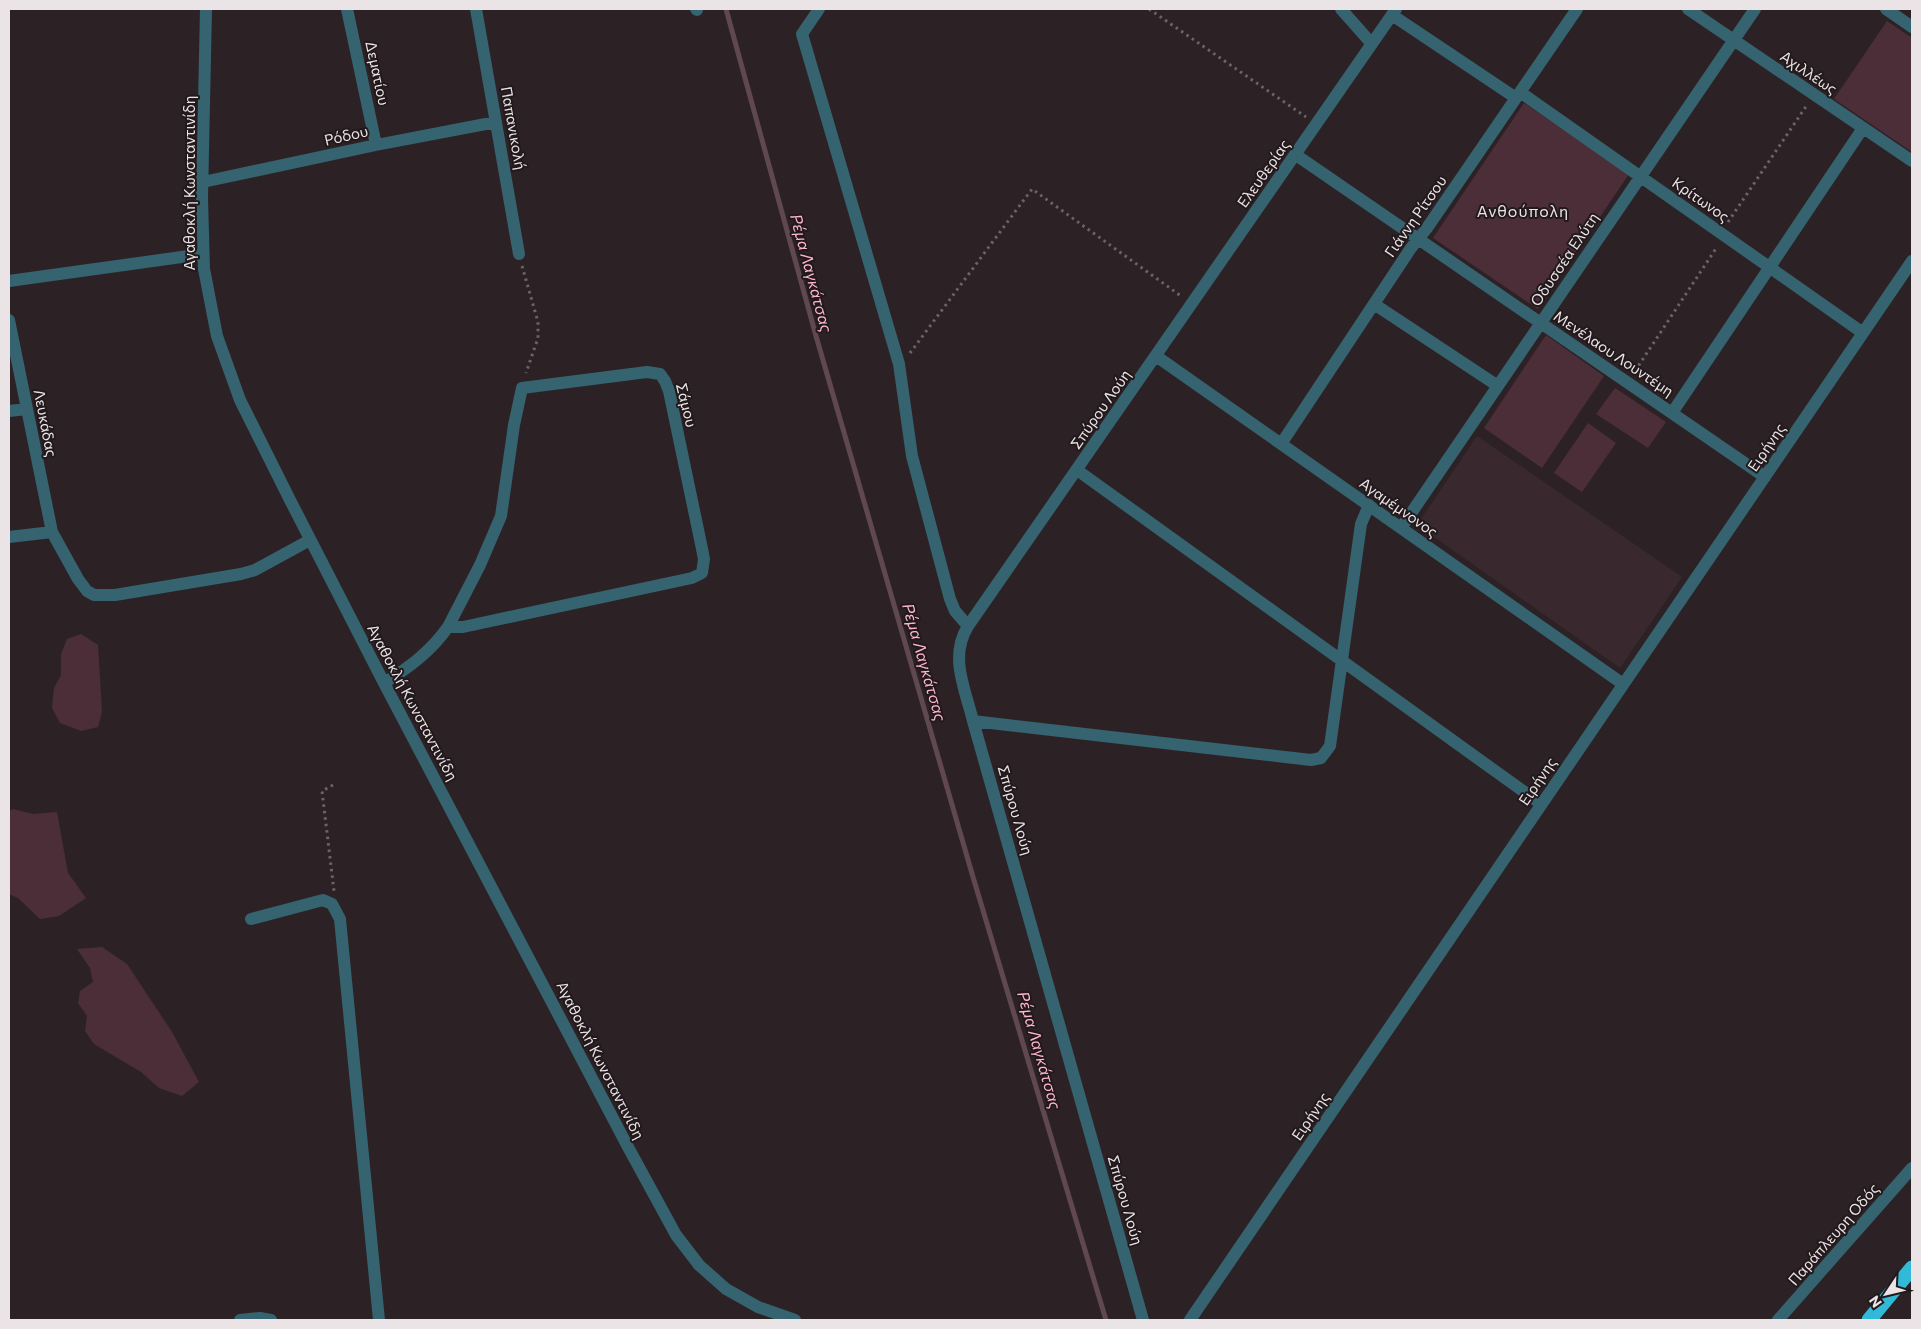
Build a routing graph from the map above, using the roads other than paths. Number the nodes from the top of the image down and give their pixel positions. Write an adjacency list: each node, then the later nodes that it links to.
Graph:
1 (206, 9): 21 (street, Αγαθοκλή Κωνσταντινίδη)
2 (347, 9): 17 (street, Δεματίου)
3 (476, 9): 15 (street, Παπανικολή)
4 (820, 9): 45 (street)
5 (1341, 9): 13 (street)
6 (1577, 9): 14 (street, Γιάννη Ρίτσου)
7 (1688, 9): 12 (street, Αχιλλέως)
8 (1755, 9): 12 (street, Οδυσσέα Ελύτη)
9 (1886, 9): 11 (street)
10 (1394, 12): 13 (street, Ελευθερίας); 14 (street, Κρίτωνος)
11 (1912, 27)
12 (1734, 40): 16 (street, Αχιλλέως); 20 (street, Οδυσσέα Ελύτη)
13 (1372, 44): 18 (street, Ελευθερίας)
14 (1518, 95): 20 (street, Κρίτωνος); 22 (street, Γιάννη Ρίτσου)
15 (496, 122): 17 (street, Ρόδου); 24 (street, Παπανικολή)
16 (1864, 128): 19 (street, Αχιλλέως); 26 (street)
17 (376, 145): 21 (street, Ρόδου)
18 (1296, 154): 22 (street, Μενέλαου Λουντέμη); 32 (street, Ελευθερίας)
19 (1912, 161)
20 (1640, 176): 26 (street, Κρίτωνος); 30 (street, Οδυσσέα Ελύτη)
21 (203, 182): 23 (street, Αγαθοκλή Κωνσταντινίδη)
22 (1419, 239): 28 (street, Γιάννη Ρίτσου); 30 (street, Μενέλαου Λουντέμη)
23 (203, 254): 27 (street); 44 (street, Αγαθοκλή Κωνσταντινίδη)
24 (519, 254)
25 (1912, 261): 31 (street, Ειρήνης)
26 (1770, 267): 31 (street, Κρίτωνος); 36 (street)
27 (9, 281)
28 (1374, 304): 33 (street); 37 (street, Γιάννη Ρίτσου)
29 (9, 320): 34 (street, Λευκάδας)
30 (1541, 323): 33 (street, Οδυσσέα Ελύτη); 36 (street, Μενέλαου Λουντέμη)
31 (1863, 333): 39 (street, Ειρήνης)
32 (1156, 356): 37 (street, Αγαμέμνονoς); 38 (street, Σπύρου Λούη)
33 (1498, 386): 41 (street, Οδυσσέα Ελύτη)
34 (27, 409): 35 (street); 42 (street, Λευκάδας)
35 (9, 411)
36 (1672, 413): 39 (street, Μενέλαου Λουντέμη)
37 (1281, 444): 40 (street, Αγαμέμνονoς)
38 (1077, 470): 45 (street, Σπύρου Λούη); 47 (street)
39 (1765, 477): 49 (street, Ειρήνης)
40 (1369, 505): 41 (street, Αγαμέμνονoς); 47 (street)
41 (1401, 528): 49 (street, Αγαμέμνονoς)
42 (52, 532): 43 (street); 44 (street, Λευκάδας)
43 (9, 537)
44 (310, 540): 48 (street, Αγαθοκλή Κωνσταντινίδη)
45 (968, 626): 50 (street, Σπύρου Λούη)
46 (448, 627): 46 (street, Σάμου); 48 (street)
47 (1341, 659): 50 (street); 51 (street)
48 (384, 683): 58 (street, Αγαθοκλή Κωνσταντινίδη)
49 (1623, 684): 51 (street, Ειρήνης)
50 (973, 721): 59 (street, Σπύρου Λούη)
51 (1541, 804): 60 (street, Ειρήνης)
52 (251, 919): 57 (street)
53 (1912, 1168): 61 (street, Παράπλευρη Οδός)
54 (1912, 1268): 62 (highway)
55 (240, 1320): 56 (street)
56 (271, 1320)
57 (380, 1320)
58 (794, 1320)
59 (1144, 1320)
60 (1190, 1320)
61 (1778, 1320)
62 (1869, 1320)

